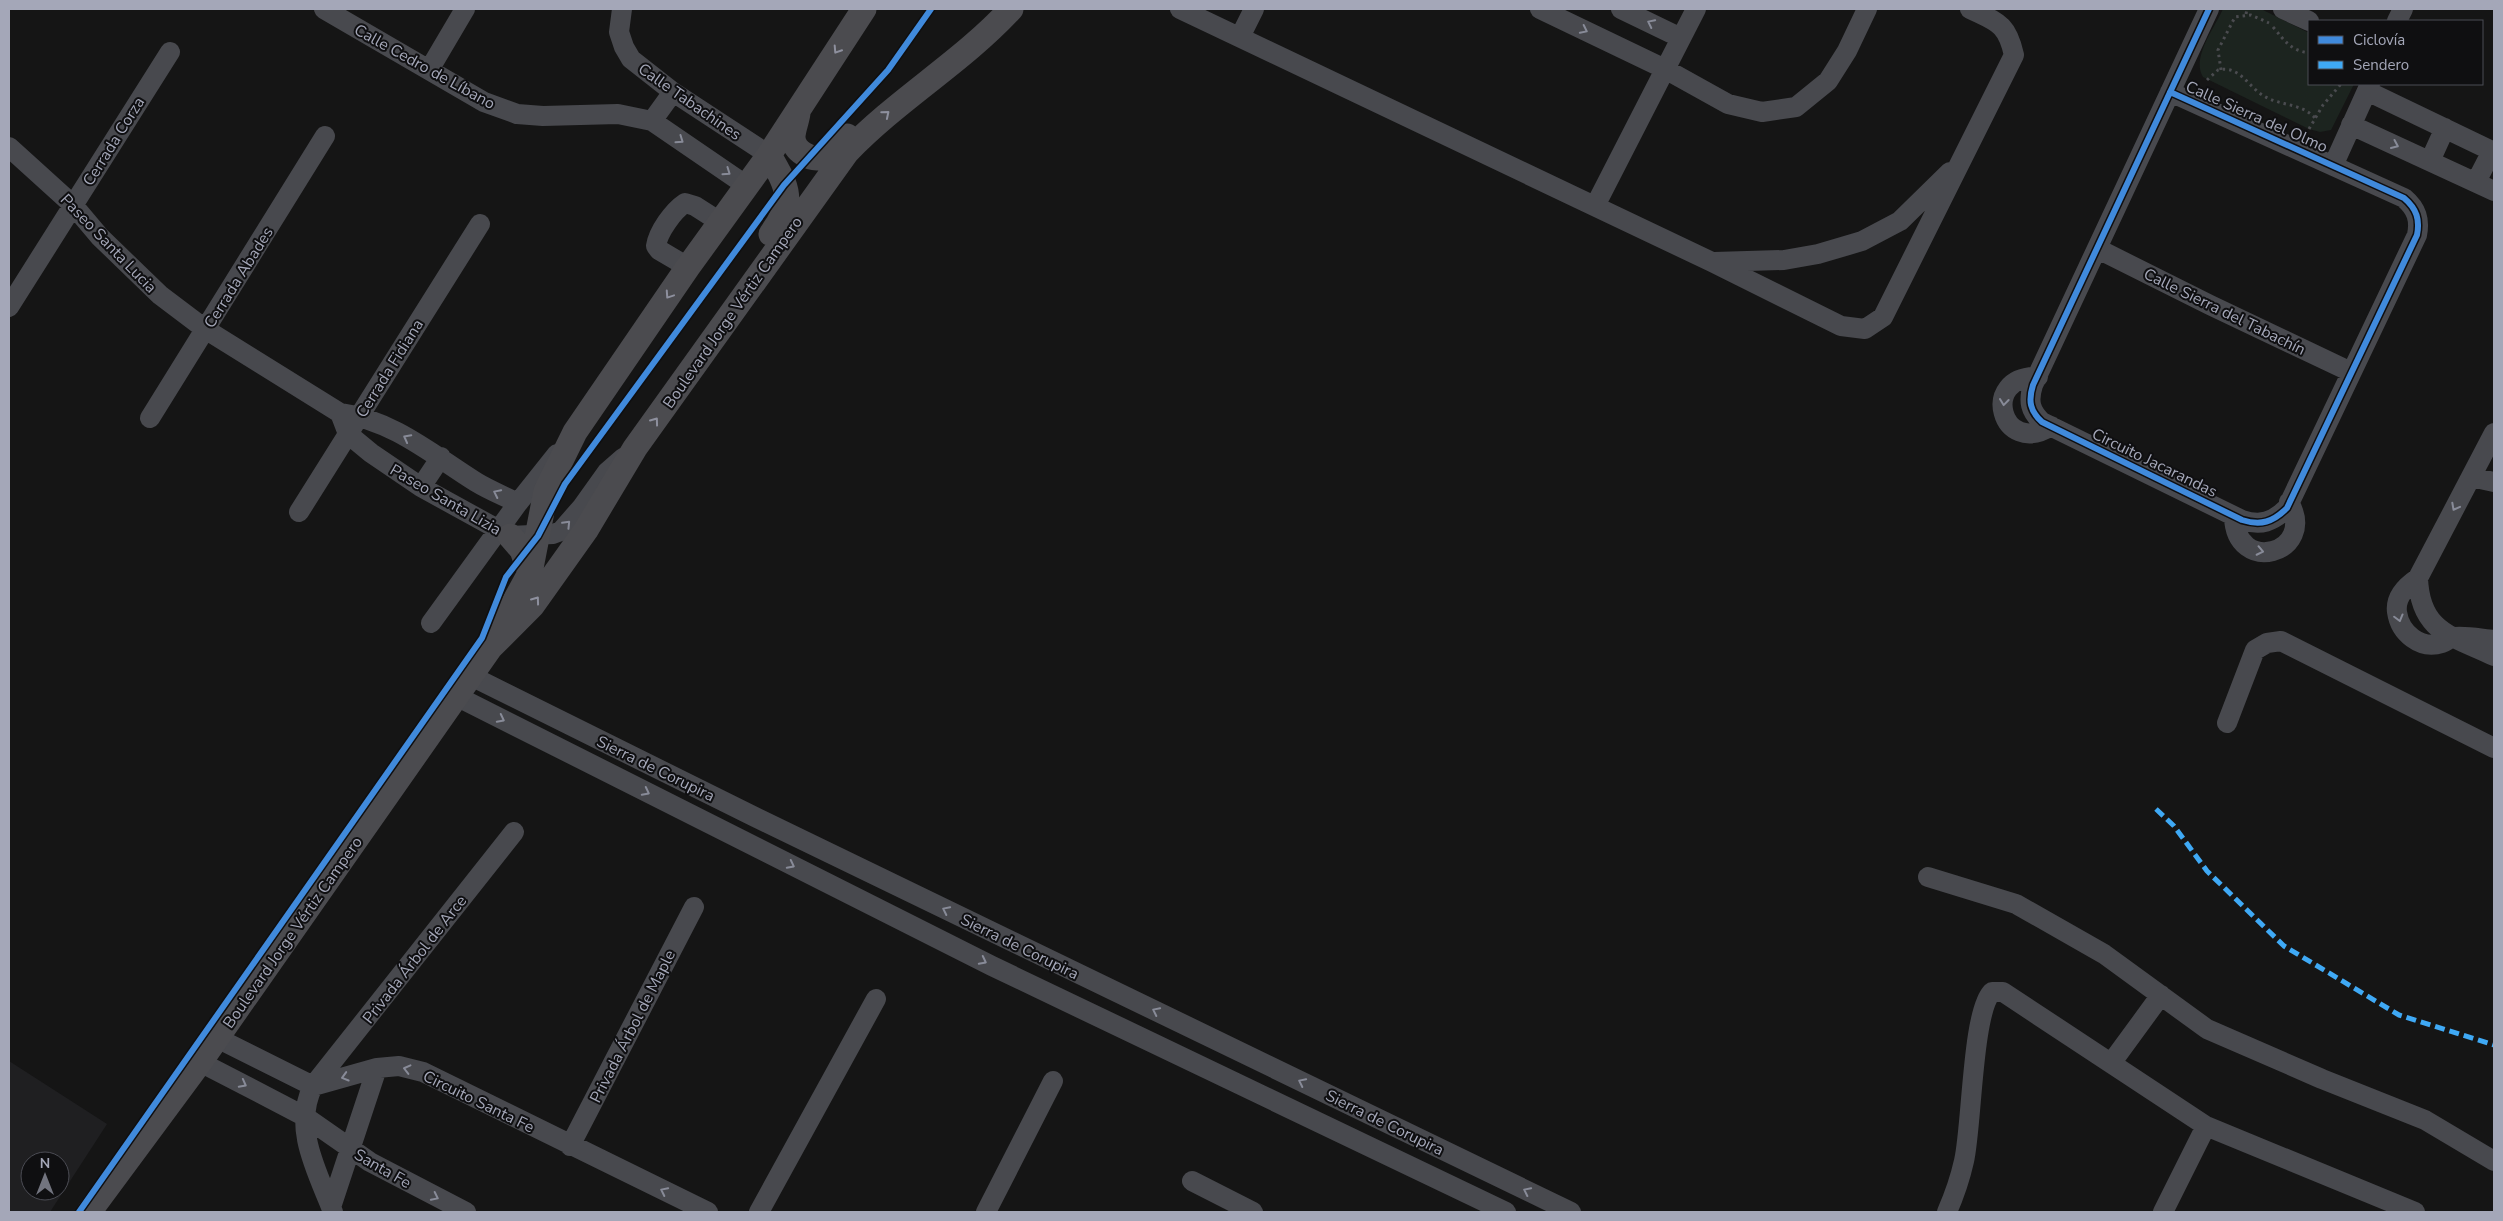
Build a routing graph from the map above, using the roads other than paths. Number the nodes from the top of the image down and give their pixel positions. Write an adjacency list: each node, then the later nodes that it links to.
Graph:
1 (324, 9): 22 (street, Calle Cedro de Líbano)
2 (465, 9): 22 (street)
3 (622, 9): 24 (street, Calle Tabachines)
4 (864, 9): 26 (main road, Boulevard Jorge Vértiz Campero, one-way to 26)
5 (1011, 9): 31 (main road, Boulevard Jorge Vértiz Campero, one-way to 5)
6 (1180, 9): 18 (street)
7 (1254, 9): 18 (street)
8 (1540, 9): 21 (street, one-way to 21)
9 (1621, 9): 19 (street, one-way to 9)
10 (1696, 9): 19 (street)
11 (1867, 9): 21 (street)
12 (1970, 9): 35 (street)
13 (2209, 9): 25 (street, Circuito Jacarandas)
14 (2283, 9): 17 (street)
15 (2404, 9): 16 (street)
16 (2398, 20)
17 (2308, 21)
18 (1240, 37): 42 (street)
19 (1681, 38): 21 (street)
20 (170, 52): 41 (street, Cerrada Corza)
21 (1665, 69): 42 (street)
22 (429, 70): 27 (street, Calle Cedro de Líbano)
23 (2368, 87): 28 (street); 29 (street)
24 (673, 92): 27 (street); 34 (street, Calle Tabachines)
25 (2170, 92): 37 (street, Calle Sierra del Olmo); 45 (street, Circuito Jacarandas)
26 (799, 108): 31 (main road); 34 (main road, Boulevard Jorge Vértiz Campero)
27 (652, 121): 39 (street, Calle Cedro de Líbano, one-way to 39)
28 (2351, 125): 36 (street, one-way to 36); 37 (street)
29 (2445, 128): 33 (street); 36 (street)
30 (325, 136): 50 (street, Cerrada Abades)
31 (861, 137): 48 (main road, Boulevard Jorge Vértiz Campero)
32 (9, 147): 41 (street, Paseo Santa Lucia)
33 (2493, 152): 38 (street)
34 (769, 155): 39 (main road, Boulevard Jorge Vértiz Campero); 48 (main road)
35 (1962, 160): 46 (street); 46 (street)
36 (2430, 161): 38 (street)
37 (2333, 166): 51 (street, Circuito Jacarandas)
38 (2476, 182): 40 (street)
39 (747, 186): 43 (main road, Boulevard Jorge Vértiz Campero)
40 (2494, 190)
41 (73, 205): 49 (street, Cerrada Corza); 50 (street, Paseo Santa Lucia)
42 (1595, 206): 46 (street)
43 (720, 222): 47 (main road, Boulevard Jorge Vértiz Campero); 47 (street)
44 (480, 224): 53 (street, Cerrada Fidiana)
45 (2098, 249): 51 (street, Calle Sierra del Tabachín); 52 (street, Circuito Jacarandas)
46 (1712, 262)
47 (688, 267): 56 (main road, Boulevard Jorge Vértiz Campero, one-way to 56)
48 (740, 301): 59 (main road, Boulevard Jorge Vértiz Campero, one-way to 48)
49 (9, 307)
50 (206, 329): 53 (street, Paseo Santa Lucia); 54 (street, Cerrada Abades)
51 (2351, 372): 64 (street, Circuito Jacarandas)
52 (2038, 377): 55 (street, Circuito Jacarandas); 55 (street, one-way to 55)
53 (350, 414): 58 (street, Cerrada Fidiana); 60 (street, Paseo Santa Lizia, one-way to 53)
54 (150, 418)
55 (2051, 426): 67 (street, Circuito Jacarandas)
56 (575, 432): 65 (street); 69 (main road, Boulevard Jorge Vértiz Campero)
57 (2494, 432): 61 (street)
58 (348, 434): 63 (street, Paseo Santa Lizia); 66 (street, Cerrada Fidiana)
59 (636, 448): 69 (street, Paseo Santa Lizia, one-way to 59); 75 (main road, Boulevard Jorge Vértiz Campero, one-way to 59)
60 (441, 457): 63 (street); 65 (street, Paseo Santa Lizia, one-way to 60)
61 (2471, 477): 62 (street); 71 (street, one-way to 71)
62 (2494, 482)
63 (421, 487): 68 (street, Paseo Santa Lizia)
64 (2289, 502): 67 (street, Circuito Jacarandas); 67 (street, one-way to 64)
65 (518, 503): 68 (street)
66 (299, 512)
67 (2234, 516)
68 (504, 533): 69 (street, Paseo Santa Lizia); 70 (main road); 72 (street)
69 (538, 536): 70 (main road, Boulevard Jorge Vértiz Campero)
70 (530, 573): 75 (main road, Boulevard Jorge Vértiz Campero)
71 (2418, 578): 73 (street); 73 (street, one-way to 73)
72 (431, 623)
73 (2454, 637): 74 (street); 76 (street)
74 (2494, 640)
75 (490, 648): 77 (main road, Boulevard Jorge Vértiz Campero)
76 (2494, 656)
77 (471, 676): 78 (main road, Boulevard Jorge Vértiz Campero); 106 (street, Sierra de Corupira, one-way to 77)
78 (458, 697): 86 (main road, Boulevard Jorge Vértiz Campero); 105 (street, Sierra de Corupira, one-way to 105)
79 (2227, 723): 80 (street)
80 (2494, 748)
81 (514, 832): 91 (street, Privada Árbol de Arce)
82 (1928, 877): 84 (street)
83 (694, 907): 94 (street, Privada Árbol de Maple)
84 (2161, 995): 88 (street); 96 (street)
85 (876, 999): 102 (street)
86 (217, 1038): 87 (main road, Boulevard Jorge Vértiz Campero); 91 (street)
87 (200, 1062): 92 (street, one-way to 92); 99 (main road, Boulevard Jorge Vértiz Campero)
88 (2112, 1062): 93 (street); 107 (street)
89 (377, 1068): 91 (street, Circuito Santa Fe, one-way to 91); 94 (street, Circuito Santa Fe, one-way to 89); 95 (street)
90 (1053, 1080): 103 (street)
91 (313, 1086): 92 (street)
92 (304, 1116): 95 (street, Santa Fe); 98 (street)
93 (2206, 1126): 108 (street); 109 (street)
94 (570, 1146): 101 (street, Circuito Santa Fe, one-way to 94)
95 (350, 1148): 98 (street); 100 (street, Santa Fe, one-way to 100)
96 (2494, 1161)
97 (1192, 1181): 104 (street)
98 (332, 1210)
99 (89, 1212)
100 (466, 1212)
101 (708, 1212)
102 (759, 1212)
103 (986, 1212)
104 (1253, 1212)
105 (1506, 1212)
106 (1571, 1212)
107 (1947, 1212)
108 (2163, 1212)
109 (2415, 1212)

